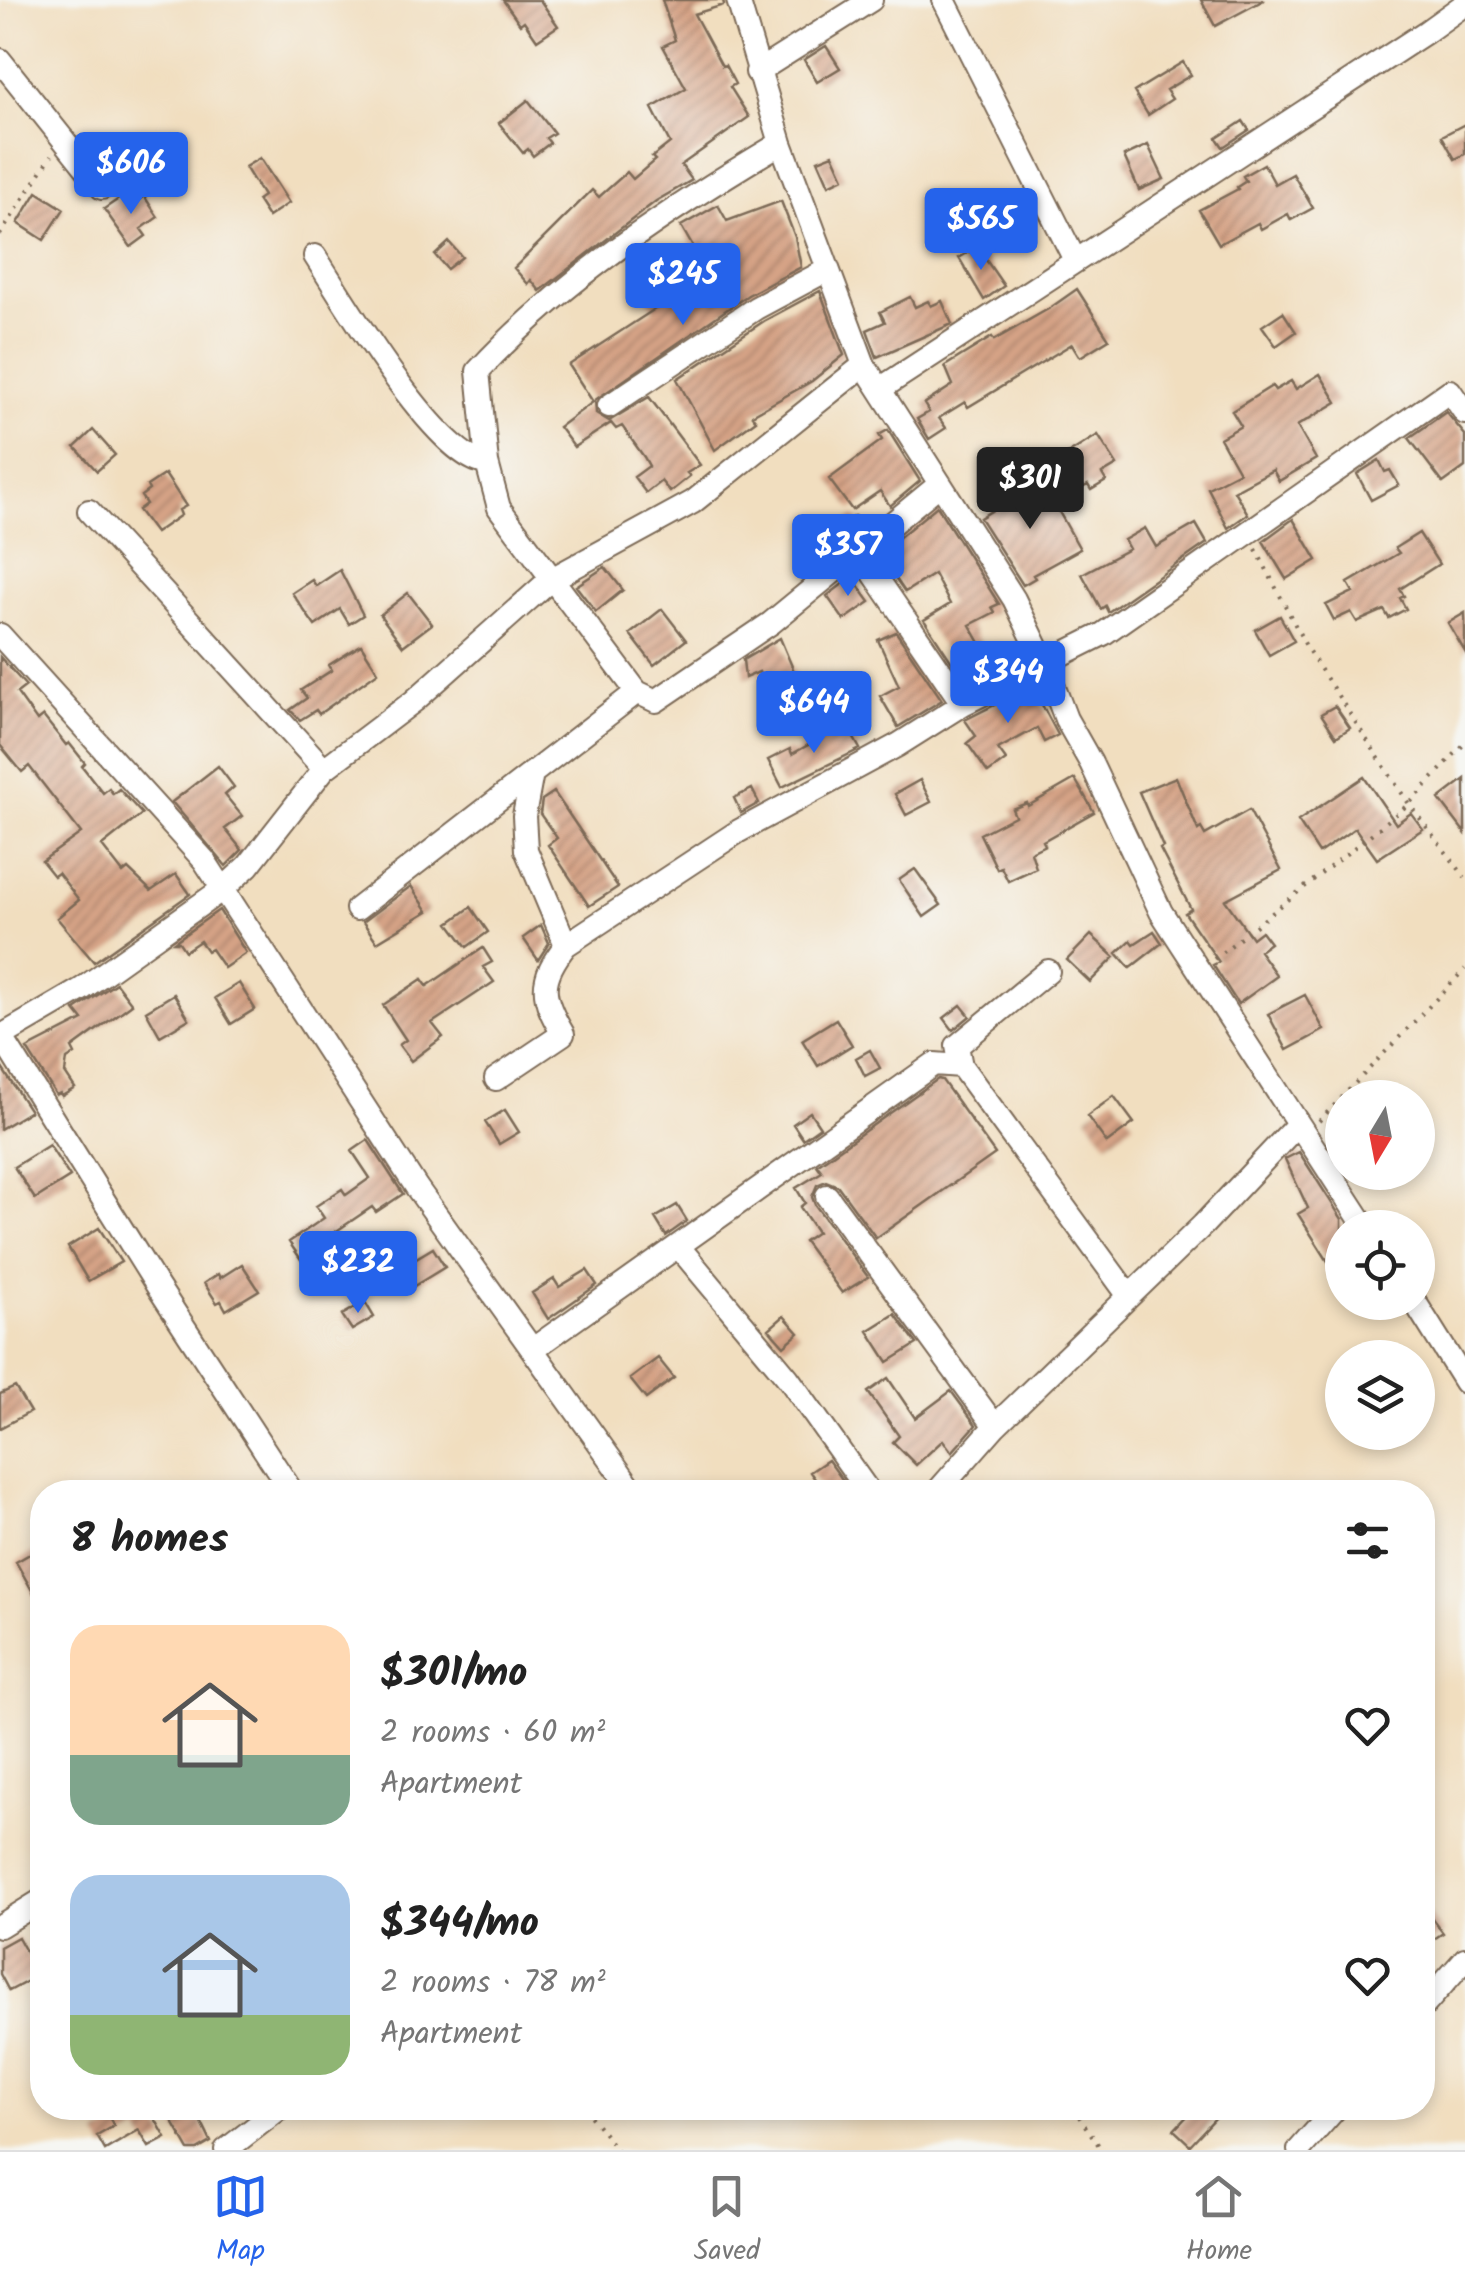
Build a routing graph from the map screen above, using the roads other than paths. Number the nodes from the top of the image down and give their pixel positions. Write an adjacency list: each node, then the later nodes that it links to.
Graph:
1 (738, 0): 6 (street)
2 (872, 0): 6 (street)
3 (944, 0): 10 (street)
4 (1465, 4): 10 (street)
5 (0, 60): 8 (street)
6 (757, 72): 7 (street)
7 (781, 143): 11 (street); 16 (street)
8 (102, 188)
9 (314, 256): 16 (street)
10 (1075, 260): 13 (street)
11 (826, 270): 12 (street); 14 (street)
12 (864, 365): 13 (street); 20 (street)
13 (880, 389): 17 (street)
14 (609, 406)
15 (1465, 413): 22 (street)
16 (487, 463): 20 (street)
17 (940, 484): 19 (street); 22 (street)
18 (89, 511): 25 (street)
19 (859, 552): 23 (street); 24 (street)
20 (550, 580): 23 (street); 25 (street)
21 (0, 636): 27 (street)
22 (1044, 661): 24 (street); 34 (street)
23 (636, 692): 26 (street)
24 (963, 704): 29 (street)
25 (324, 769): 27 (street)
26 (532, 774): 28 (street); 29 (street)
27 (224, 888): 31 (street); 40 (street)
28 (357, 909)
29 (566, 944): 33 (street)
30 (1048, 970): 32 (street)
31 (1, 1036): 43 (street)
32 (960, 1066): 37 (street); 38 (street)
33 (496, 1079)
34 (1302, 1129): 36 (street); 38 (street)
35 (827, 1196): 42 (street)
36 (1354, 1210)
37 (678, 1246): 40 (street); 45 (street)
38 (1129, 1296): 42 (street)
39 (1426, 1320): 41 (street)
40 (534, 1349): 44 (street)
41 (1465, 1382)
42 (996, 1426): 46 (street)
43 (284, 1480)
44 (626, 1480)
45 (860, 1480)
46 (948, 1480)
47 (30, 1907): 48 (street)
48 (0, 1926)
49 (1465, 1959): 50 (street)
50 (1435, 1993)
51 (265, 2120): 53 (street)
52 (1325, 2120): 54 (street)
53 (226, 2150)
54 (1299, 2150)

